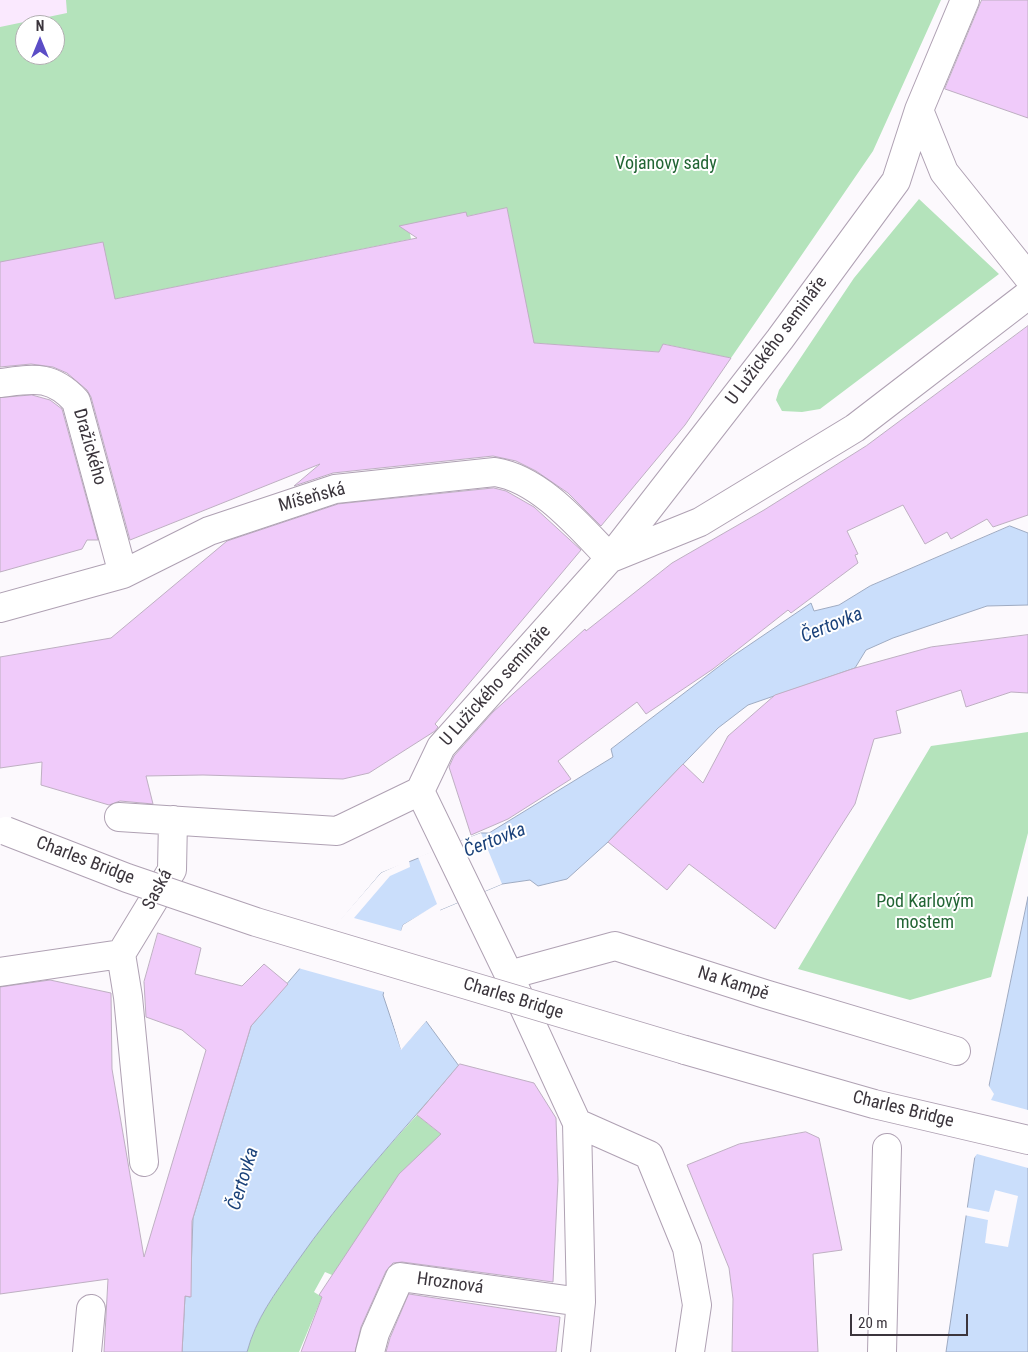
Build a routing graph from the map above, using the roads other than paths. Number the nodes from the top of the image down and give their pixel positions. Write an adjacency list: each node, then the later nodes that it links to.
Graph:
1 (965, 0): 2 (street, U Lužického semináře)
2 (919, 110): 3 (street); 6 (street, U Lužického semináře)
3 (1028, 277)
4 (1028, 295): 6 (street, U Lužického semináře)
5 (0, 384): 7 (street, Dražického)
6 (610, 558): 7 (street, Míšeňská); 9 (street, U Lužického semináře)
7 (123, 574): 8 (street, Míšeňská)
8 (0, 608)
9 (420, 791): 11 (street); 15 (street)
10 (119, 817): 11 (street)
11 (173, 820): 13 (street, Saská)
12 (3, 830): 18 (street, Charles Bridge, bridge)
13 (121, 954): 14 (street); 20 (street)
14 (0, 972)
15 (510, 975): 16 (street, Na Kampě); 17 (street)
16 (956, 1051)
17 (577, 1123): 21 (street); 26 (street)
18 (1028, 1140)
19 (887, 1148): 27 (street)
20 (144, 1162)
21 (581, 1302): 24 (street, Hroznová); 25 (street)
22 (90, 1309): 23 (street)
23 (87, 1352)
24 (370, 1352)
25 (576, 1352)
26 (690, 1352)
27 (882, 1352)

